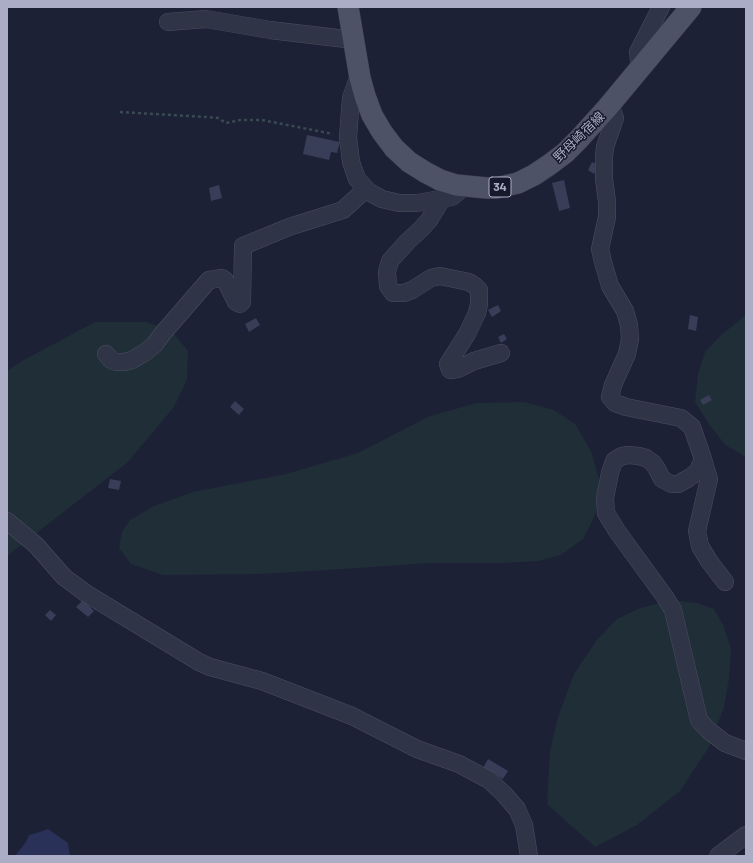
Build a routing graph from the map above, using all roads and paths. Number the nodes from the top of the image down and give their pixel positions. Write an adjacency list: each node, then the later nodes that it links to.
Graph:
1 (662, 7): 6 (street)
2 (691, 7): 6 (main road, 野母崎宿線 / 34)
3 (349, 8): 5 (main road, 野母崎宿線 / 34)
4 (168, 22): 5 (street)
5 (354, 40): 7 (main road, 野母崎宿線 / 34)
6 (640, 69): 8 (main road, 野母崎宿線 / 34)
7 (360, 73): 10 (street); 11 (main road, 野母崎宿線 / 34)
8 (610, 105): 11 (main road, 野母崎宿線 / 34); 16 (street)
9 (120, 112): 10 (path)
10 (348, 137): 12 (street)
11 (466, 186): 13 (street)
12 (366, 189): 13 (street); 15 (street)
13 (442, 198): 14 (street)
14 (501, 353)
15 (106, 354)
16 (703, 459): 18 (street); 19 (street)
17 (7, 521): 21 (street)
18 (725, 582)
19 (746, 751)
20 (746, 835): 22 (street)
21 (529, 856)
22 (718, 856)

